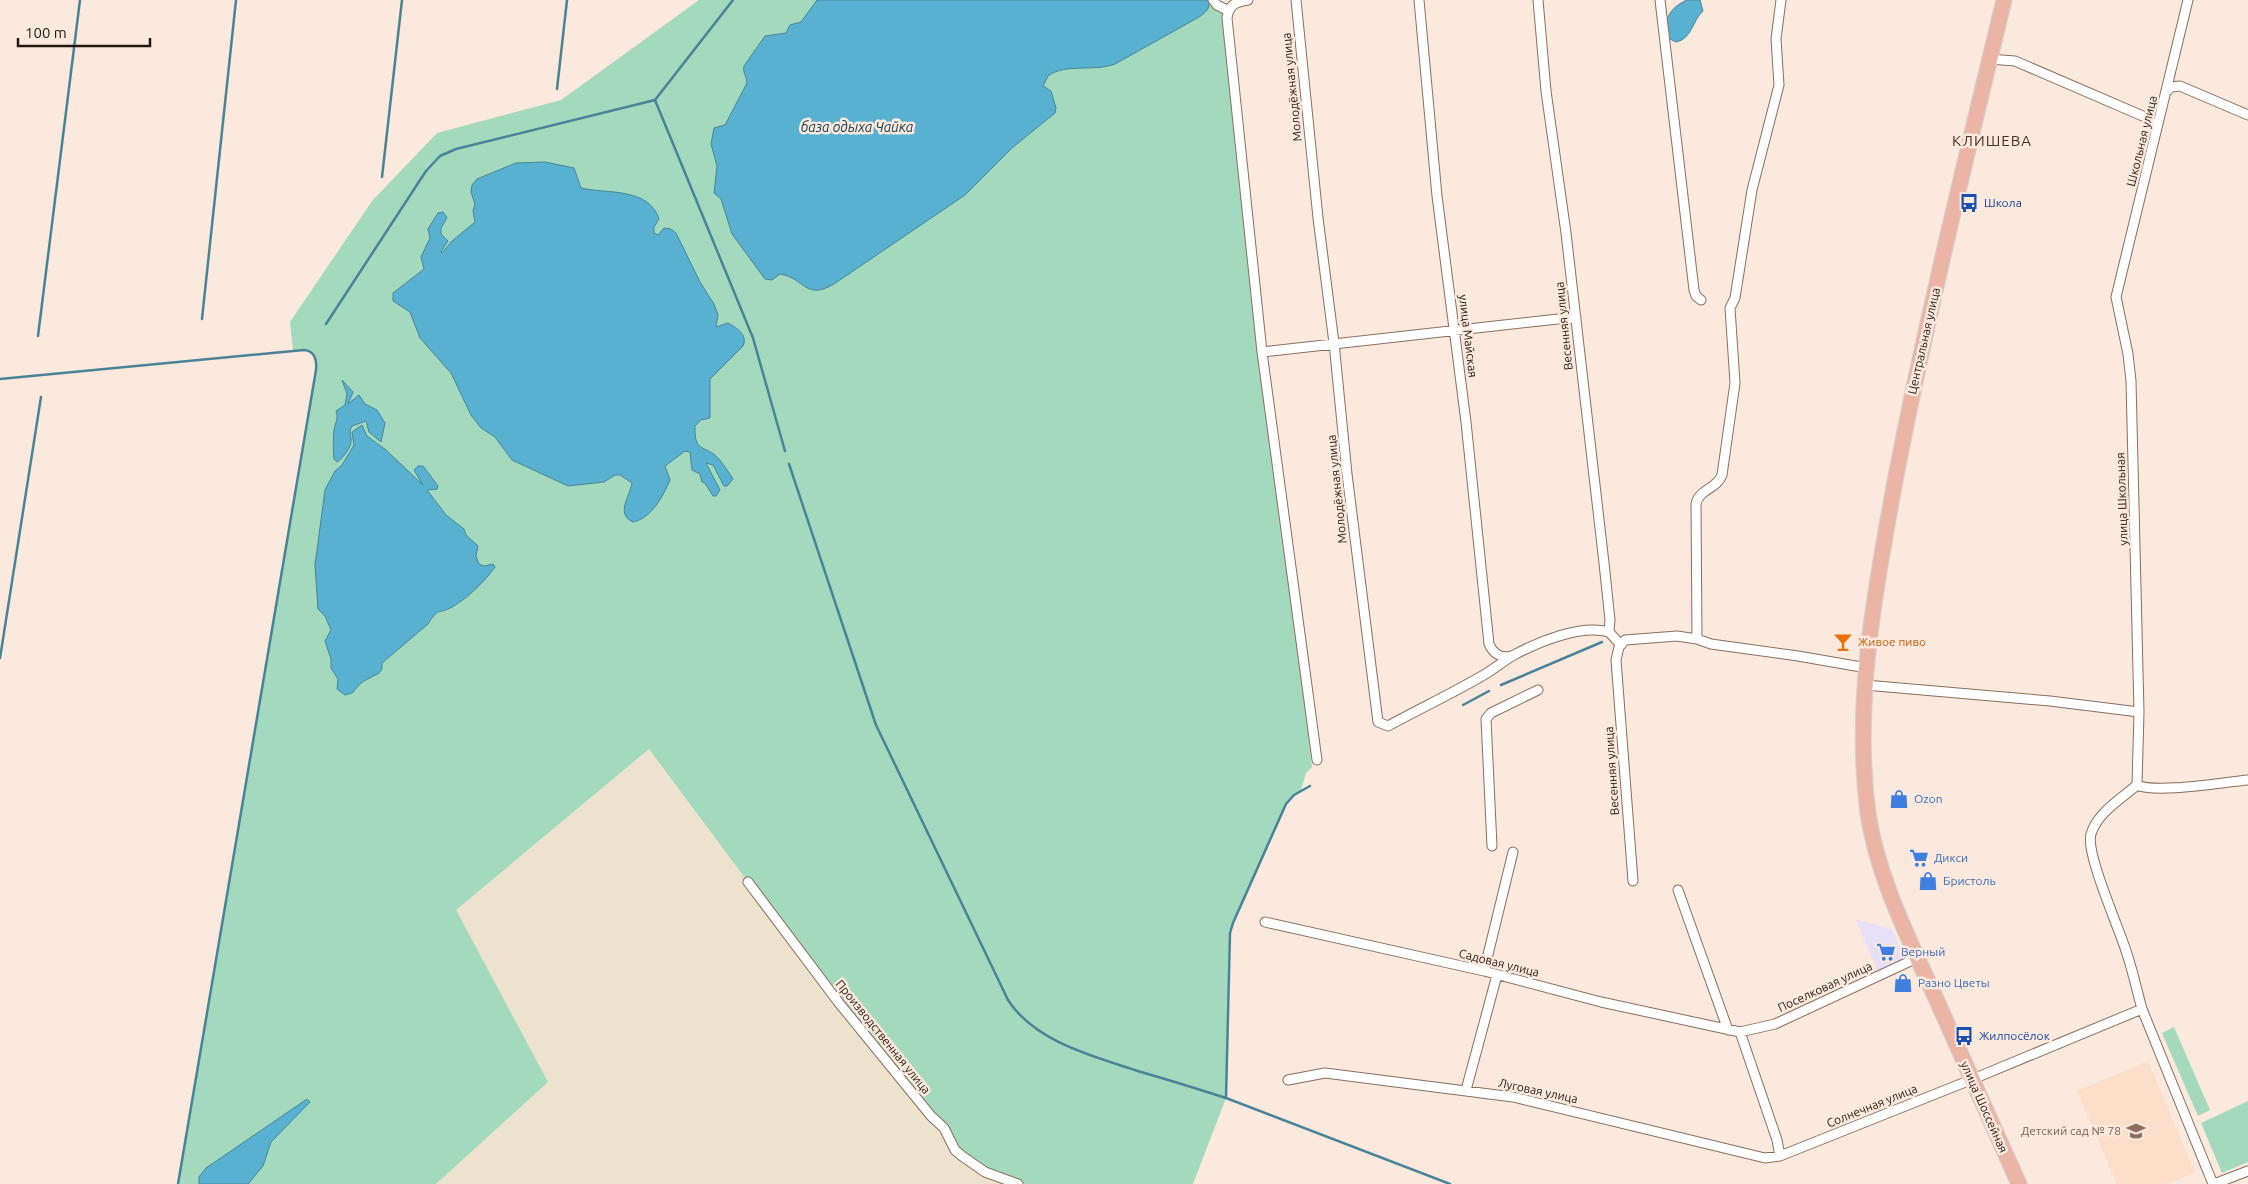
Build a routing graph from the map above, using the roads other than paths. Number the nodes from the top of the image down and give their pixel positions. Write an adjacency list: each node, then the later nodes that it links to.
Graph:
1 (1213, 0): 10 (street)
2 (1248, 0): 10 (street)
3 (1296, 0): 19 (street, Молодёжная улица)
4 (1419, 0): 18 (street, улица Майская)
5 (1538, 0): 17 (street, Весенняя улица)
6 (1660, 0): 16 (street)
7 (1781, 0): 22 (street)
8 (2004, 0): 11 (main road, Центральная улица)
9 (2188, 0): 12 (street, Школьная улица)
10 (1229, 11): 20 (street)
11 (1990, 59): 14 (street); 25 (main road, Центральная улица)
12 (2167, 91): 13 (street); 14 (street, Школьная улица)
13 (2248, 115)
14 (2157, 126): 15 (street, Школьная улица)
15 (2118, 287): 28 (street, улица Школьная)
16 (1701, 300)
17 (1576, 317): 18 (street); 21 (street, Весенняя улица)
18 (1455, 330): 19 (street); 24 (street, улица Майская)
19 (1334, 343): 20 (street); 24 (street, Молодёжная улица)
20 (1262, 352): 29 (street)
21 (1608, 632): 23 (street); 24 (street, Молодёжная улица)
22 (1697, 639): 23 (street); 25 (street)
23 (1621, 645): 34 (street, Весенняя улица)
24 (1513, 655)
25 (1867, 668): 26 (main road, Центральная улица)
26 (1865, 685): 28 (street); 38 (main road, улица Шоссейная)
27 (1538, 690): 32 (street)
28 (2139, 712): 31 (street)
29 (1317, 760)
30 (2248, 780): 31 (street)
31 (2138, 784): 41 (street)
32 (1492, 846)
33 (1512, 852): 39 (street)
34 (1633, 881)
35 (748, 882): 49 (street, Производственная улица)
36 (1678, 890): 42 (street)
37 (1264, 922): 39 (street, Садовая улица)
38 (1918, 958): 43 (street, Поселковая улица); 44 (main road, улица Шоссейная)
39 (1484, 971): 40 (street, Садовая улица)
40 (1497, 974): 42 (street, Садовая улица); 46 (street)
41 (2142, 1009): 44 (street, Солнечная улица); 51 (street)
42 (1728, 1030): 43 (street, Поселковая улица)
43 (1740, 1032): 47 (street)
44 (1972, 1079): 47 (street, Солнечная улица); 50 (main road, улица Шоссейная)
45 (1288, 1080): 46 (street, Луговая улица)
46 (1466, 1090): 47 (street, Луговая улица)
47 (1780, 1156)
48 (2248, 1171): 51 (street)
49 (1018, 1184)
50 (2019, 1184)
51 (2214, 1184)

